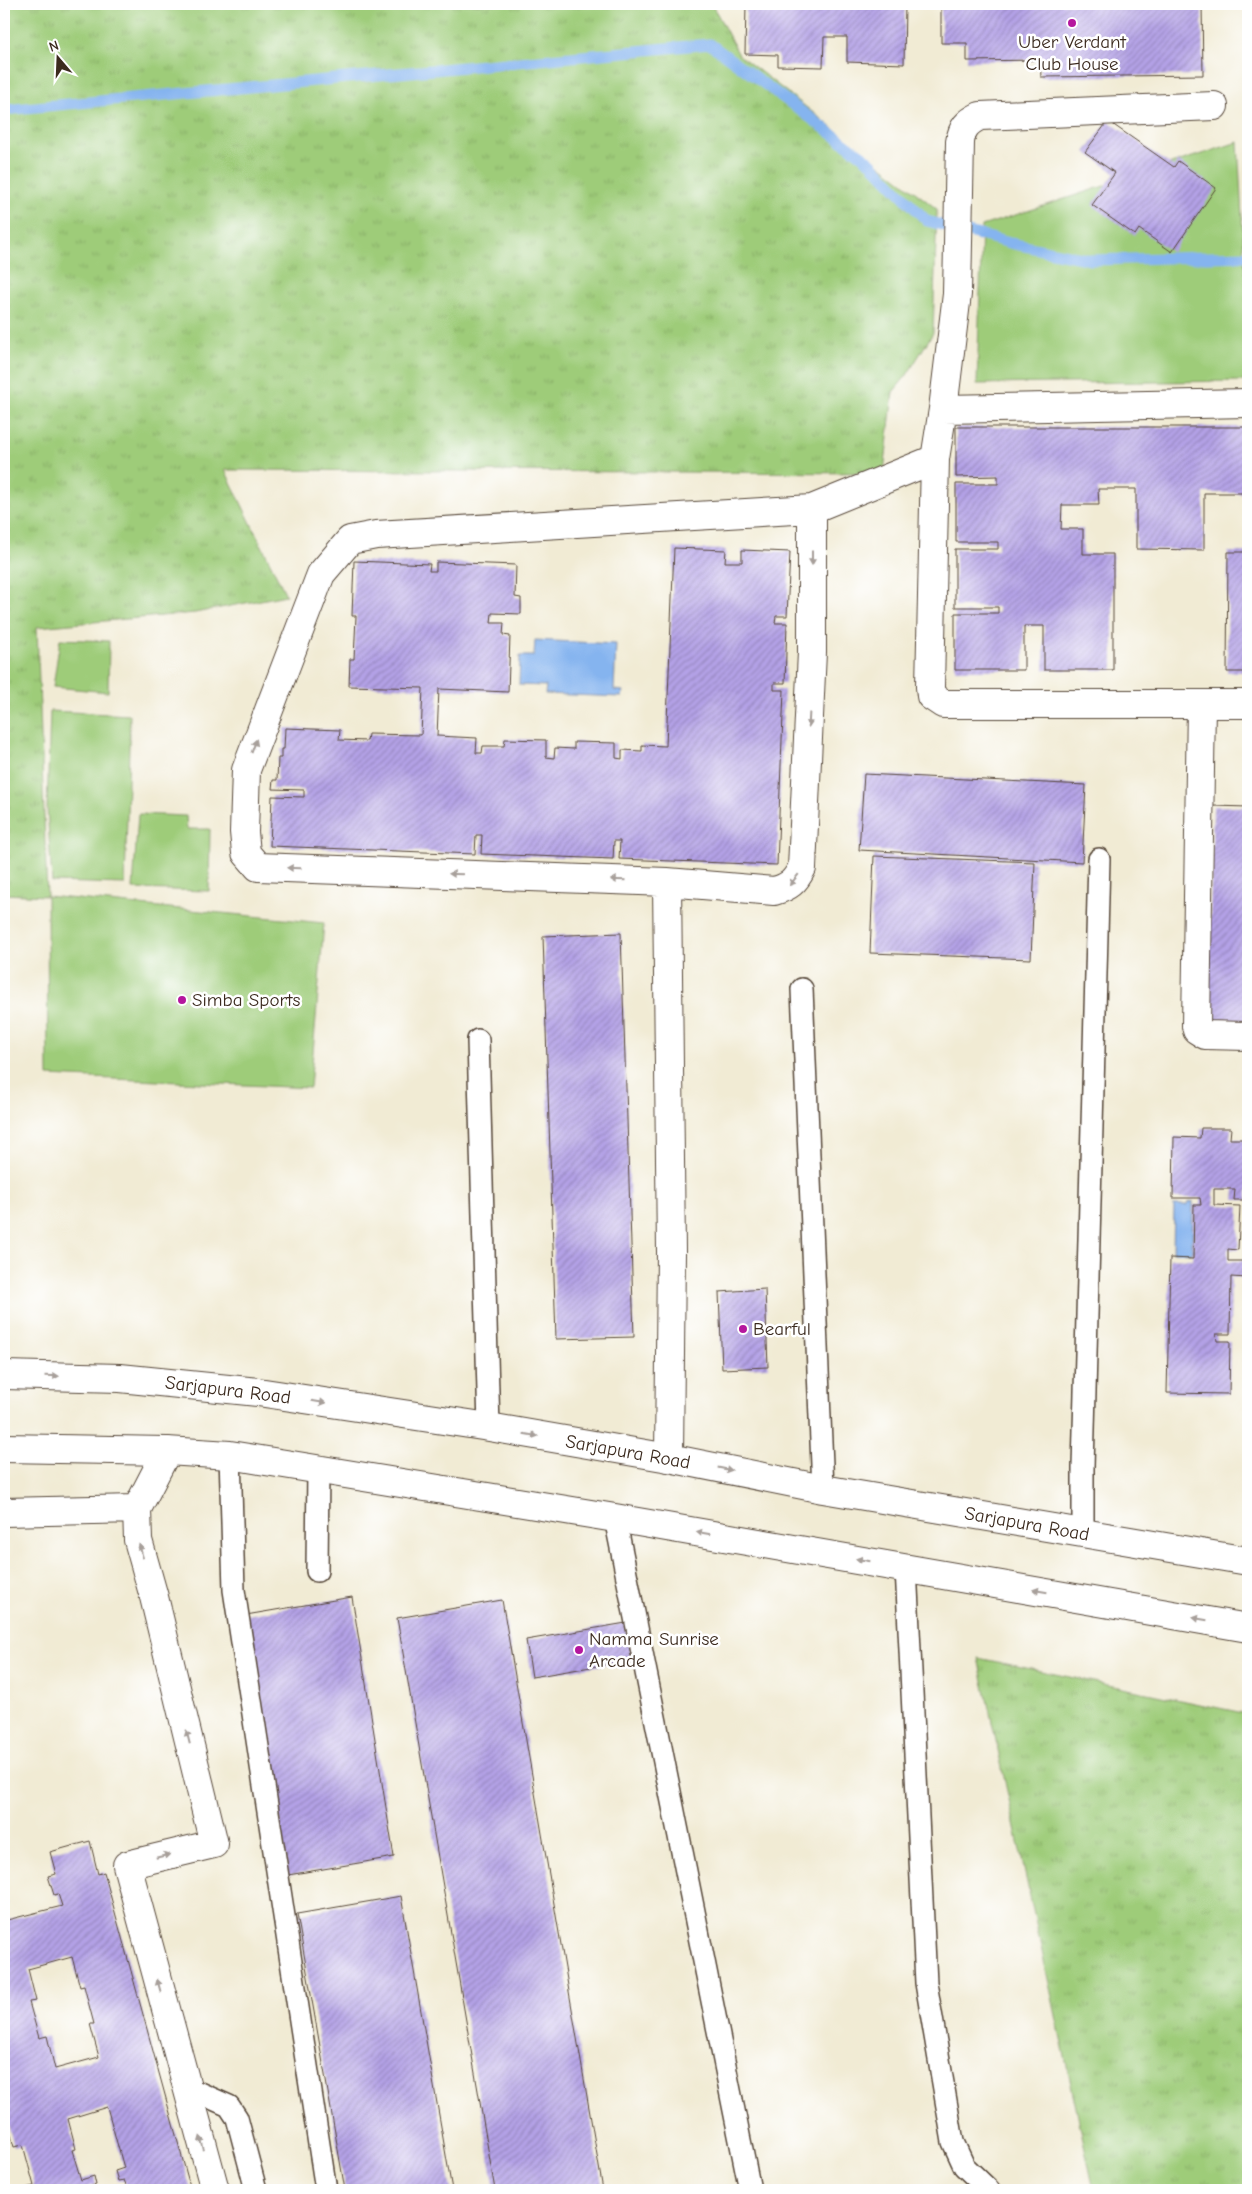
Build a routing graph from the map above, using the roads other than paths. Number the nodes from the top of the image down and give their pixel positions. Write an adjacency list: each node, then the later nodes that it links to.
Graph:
1 (1214, 106): 3 (street)
2 (1248, 403): 3 (street)
3 (943, 409): 4 (street)
4 (935, 459): 5 (street); 7 (street)
5 (812, 509): 9 (street, one-way to 9); 9 (street, one-way to 5)
6 (1248, 704): 7 (street)
7 (1201, 705): 11 (street)
8 (1099, 859): 24 (lane)
9 (667, 882): 18 (street)
10 (802, 989): 20 (lane)
11 (1248, 1036)
12 (478, 1040): 14 (lane)
13 (4, 1375): 14 (street, Sarjapura Road, one-way to 14)
14 (489, 1427): 18 (street, Sarjapura Road, one-way to 18)
15 (4, 1448): 16 (street)
16 (168, 1451): 17 (street); 21 (street)
17 (230, 1455): 19 (street); 32 (lane)
18 (669, 1458): 20 (street, Sarjapura Road, one-way to 20)
19 (318, 1468): 23 (street); 27 (lane)
20 (823, 1489): 24 (street, Sarjapura Road)
21 (137, 1509): 22 (street); 29 (street, one-way to 21)
22 (4, 1512)
23 (615, 1518): 26 (street, one-way to 23); 33 (lane)
24 (1083, 1534): 25 (street, Sarjapura Road)
25 (1248, 1561)
26 (906, 1567): 28 (street, one-way to 26); 34 (lane)
27 (317, 1571)
28 (1248, 1628)
29 (186, 2087): 30 (street, one-way to 29); 31 (lane)
30 (215, 2190)
31 (256, 2190)
32 (326, 2190)
33 (750, 2190)
34 (989, 2190)

